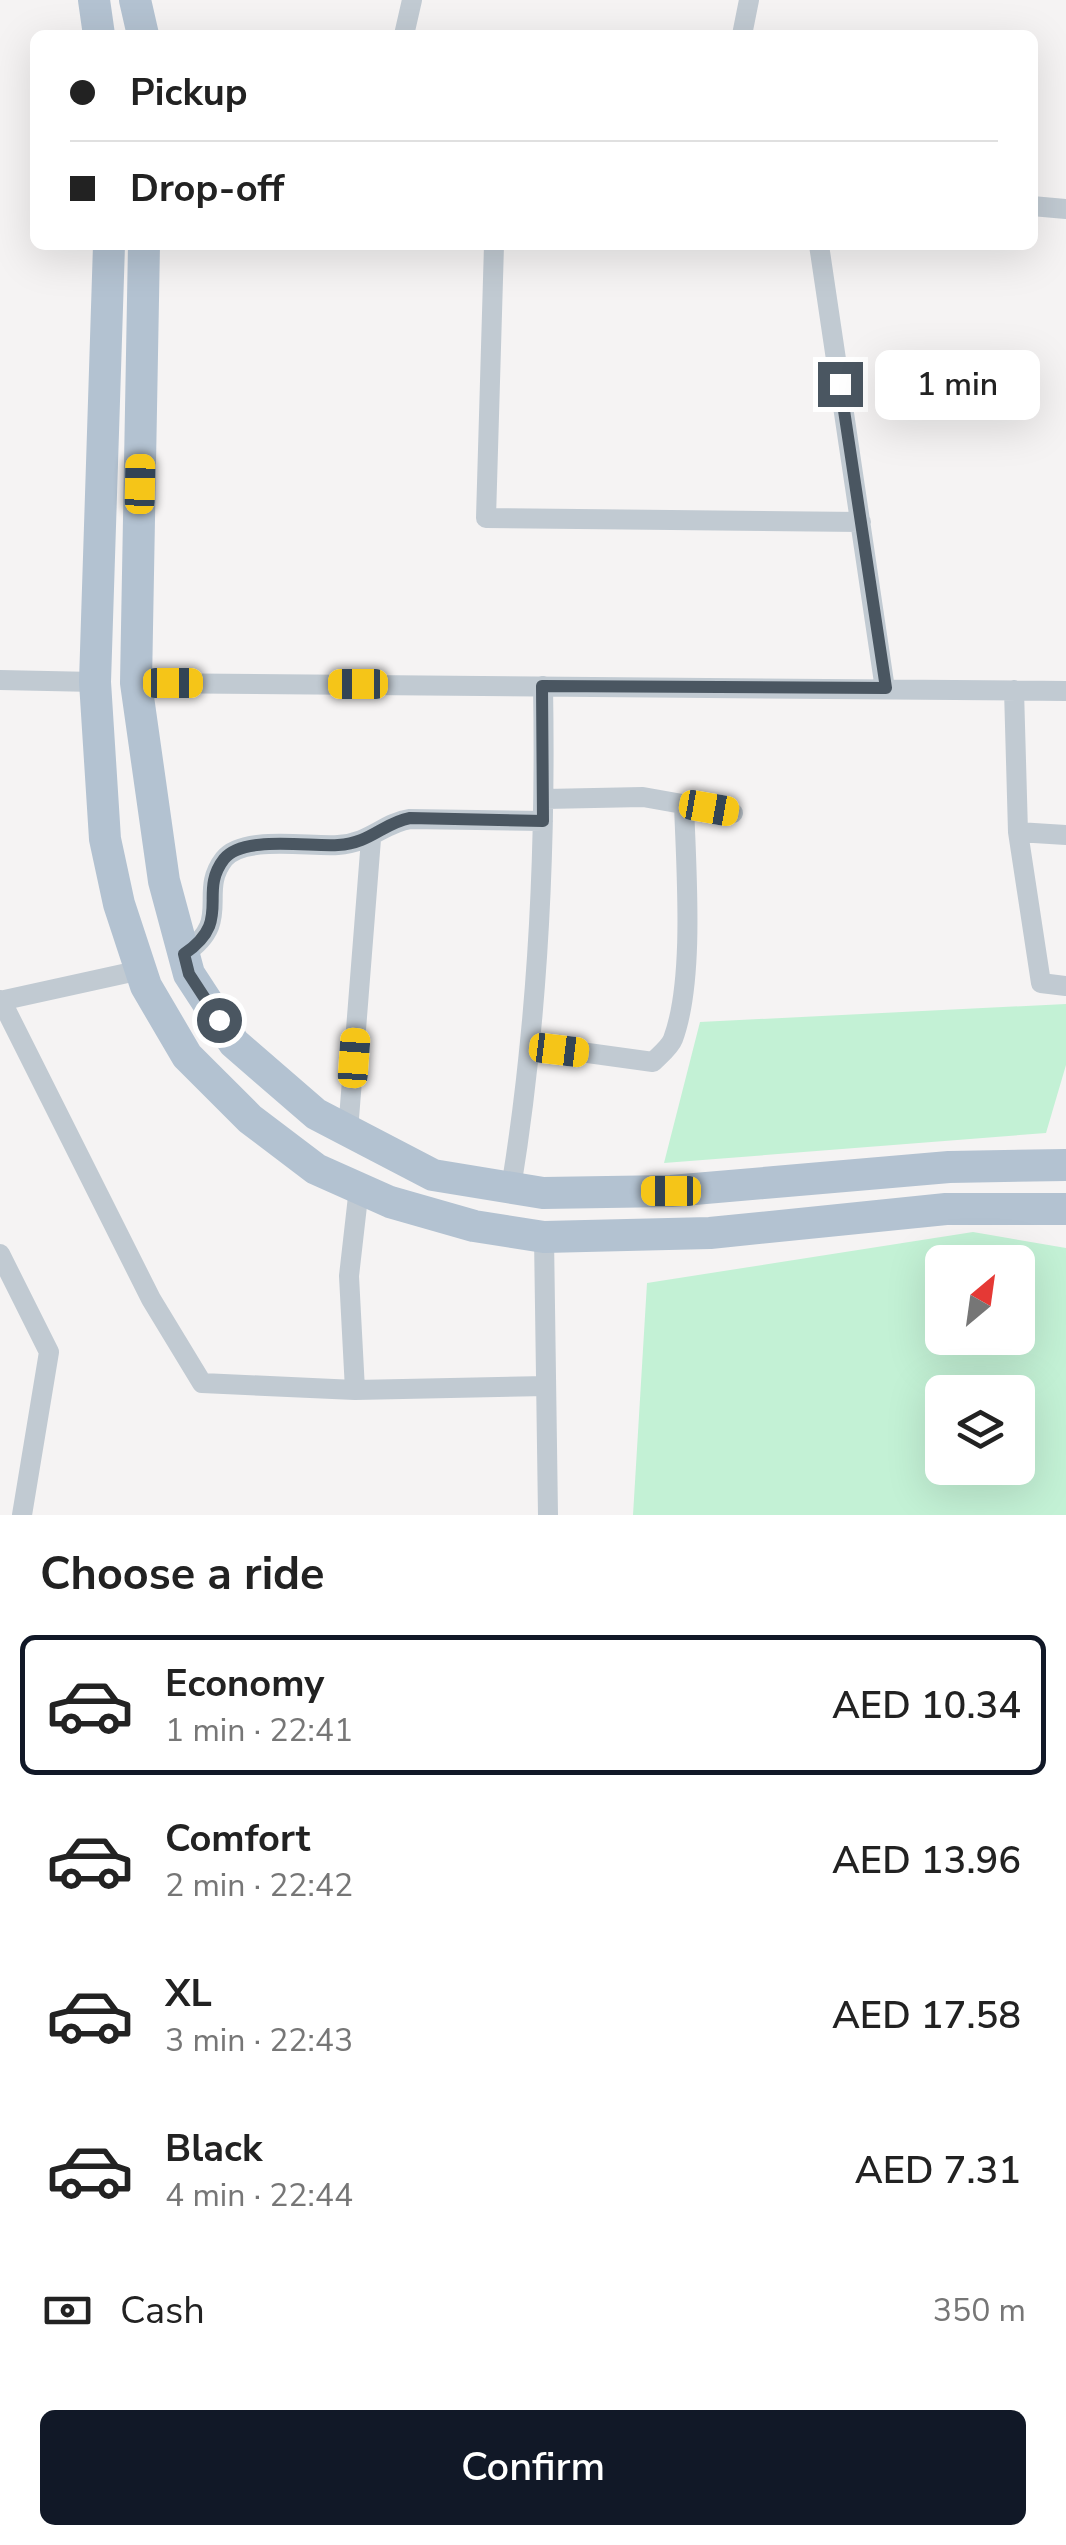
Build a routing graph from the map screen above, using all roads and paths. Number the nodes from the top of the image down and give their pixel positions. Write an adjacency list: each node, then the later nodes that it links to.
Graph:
1 (94, 0): 5 (main road)
2 (135, 0): 6 (main road)
3 (412, 0): 7 (street)
4 (749, 0): 8 (street)
5 (98, 30)
6 (141, 30)
7 (405, 30)
8 (743, 30)
9 (1038, 207): 10 (street)
10 (1066, 209)
11 (108, 250): 17 (main road)
12 (144, 250): 18 (main road)
13 (494, 250): 15 (street)
14 (820, 250): 15 (street)
15 (860, 522): 20 (street)
16 (0, 680): 17 (street)
17 (95, 682): 31 (main road)
18 (136, 683): 19 (street); 30 (main road)
19 (542, 686): 20 (street); 23 (street)
20 (886, 688): 21 (street)
21 (1014, 690): 22 (street); 27 (street)
22 (1066, 691)
23 (545, 799): 24 (street); 26 (street)
24 (684, 804): 25 (street); 34 (street)
25 (733, 813)
26 (543, 821): 29 (street); 34 (street)
27 (1018, 832): 28 (street); 32 (street)
28 (1066, 835)
29 (370, 840): 30 (street); 35 (street)
30 (184, 954): 35 (main road)
31 (140, 970): 33 (street); 38 (main road)
32 (1066, 986)
33 (1, 1000): 45 (street)
34 (530, 1044): 39 (street)
35 (348, 1131): 39 (main road)
36 (1066, 1165): 37 (main road)
37 (844, 1177): 39 (main road); 41 (main road)
38 (359, 1188): 42 (main road); 45 (street)
39 (511, 1188)
40 (1066, 1209): 41 (main road)
41 (854, 1216): 42 (main road)
42 (544, 1237): 44 (street)
43 (0, 1254): 46 (street)
44 (546, 1386): 45 (street); 47 (street)
45 (354, 1390)
46 (22, 1515)
47 (548, 1515)

